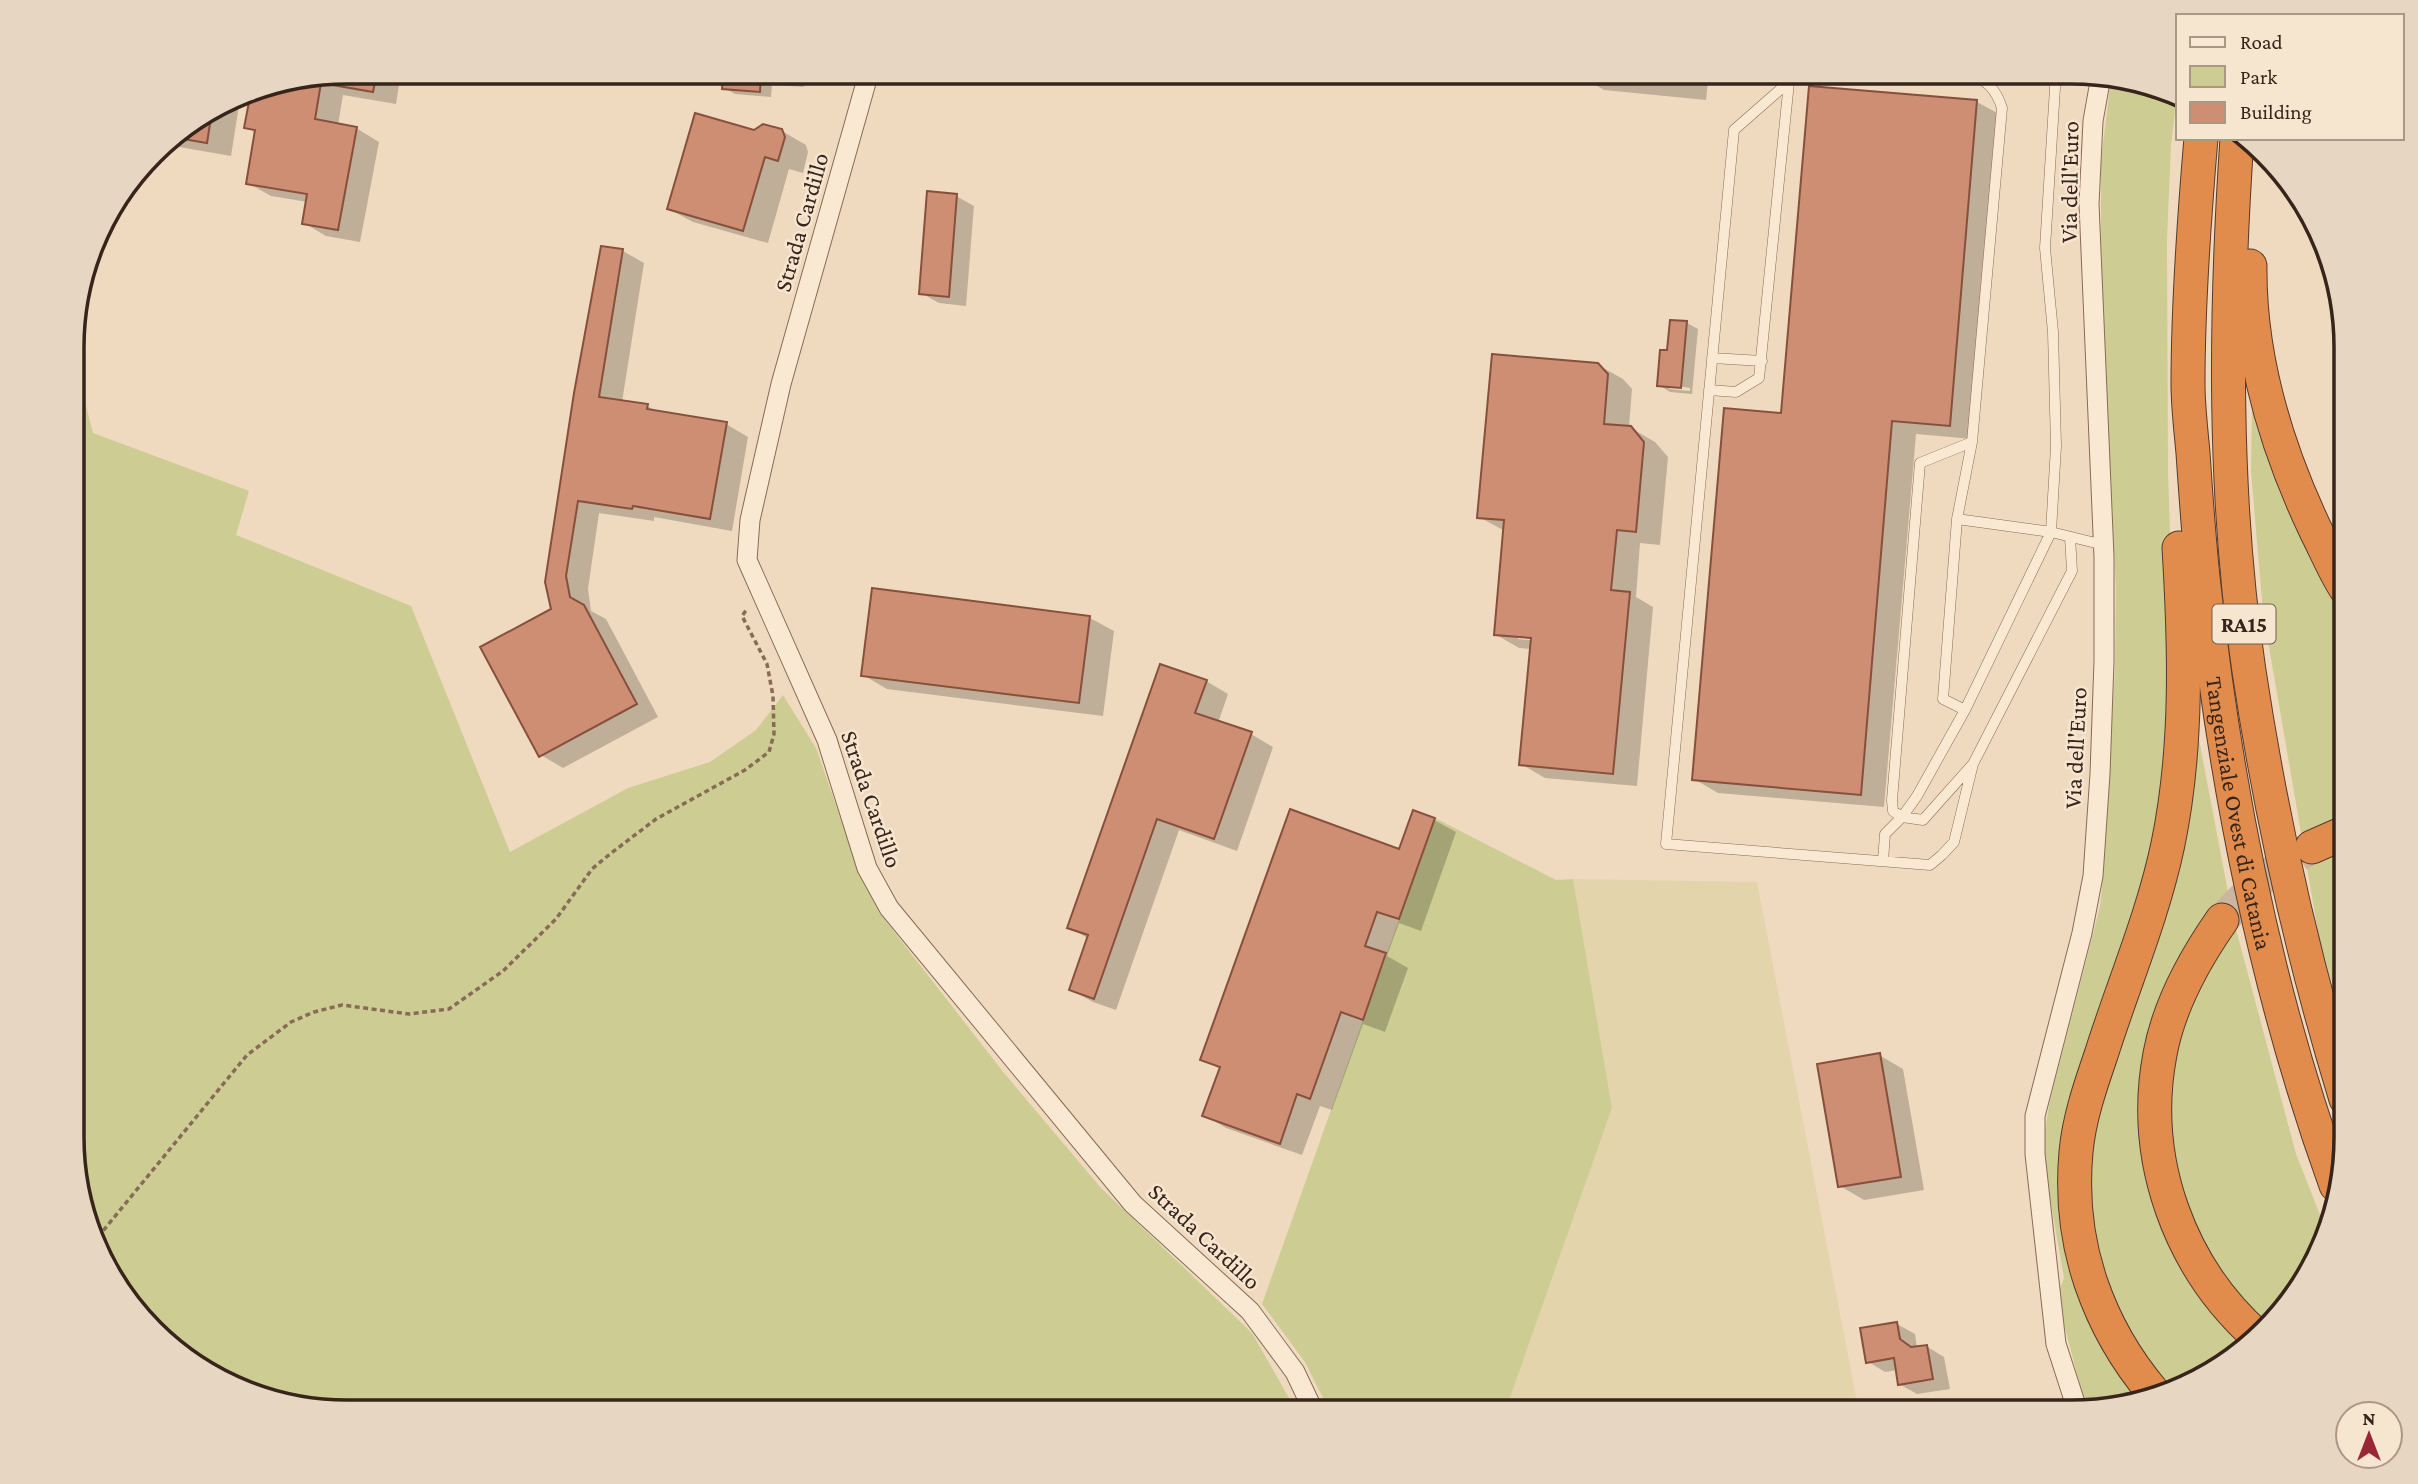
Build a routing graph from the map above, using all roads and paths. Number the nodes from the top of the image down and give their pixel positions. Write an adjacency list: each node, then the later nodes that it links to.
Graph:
1 (866, 84): 20 (street, Strada Cardillo)
2 (1786, 84): 10 (lane)
3 (1788, 84): 11 (lane)
4 (1989, 84): 14 (lane)
5 (2055, 84): 16 (lane)
6 (2099, 86): 18 (street, Via dell'Euro)
7 (2201, 140): 12 (highway, Tangenziale Ovest di Catania / RA15)
8 (2237, 143): 28 (highway, Tangenziale Ovest di Catania / RA15)
9 (2255, 159): 19 (highway)
10 (1713, 358): 11 (lane); 13 (lane)
11 (1762, 362): 13 (lane)
12 (2188, 386): 29 (highway, Tangenziale Ovest di Catania / RA15); 32 (highway)
13 (1709, 390): 26 (lane)
14 (1972, 442): 15 (lane); 23 (lane)
15 (1957, 519): 16 (lane); 21 (lane)
16 (2051, 532): 17 (lane); 21 (lane)
17 (2070, 537): 18 (lane); 22 (lane)
18 (2104, 545): 34 (street, Via dell'Euro)
19 (2334, 565)
20 (760, 589): 30 (path); 33 (street, Strada Cardillo)
21 (1965, 710): 23 (lane)
22 (1973, 764): 23 (lane); 26 (lane)
23 (1902, 817): 26 (lane)
24 (2334, 837): 25 (highway)
25 (2312, 847)
26 (1883, 861)
27 (2222, 920): 31 (highway)
28 (2334, 1059)
29 (2332, 1173)
30 (102, 1233)
31 (2250, 1329)
32 (2149, 1388)
33 (1308, 1400)
34 (2074, 1400)

